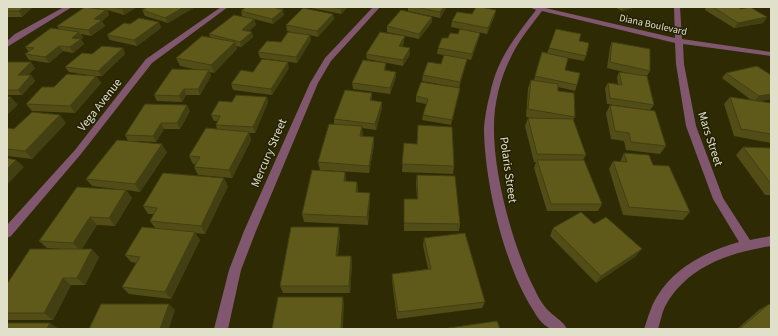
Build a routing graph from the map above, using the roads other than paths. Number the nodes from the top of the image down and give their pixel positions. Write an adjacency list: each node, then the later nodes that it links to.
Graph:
1 (69, 7): 7 (street)
2 (225, 7): 9 (street, Vega Avenue)
3 (377, 7): 12 (street, Mercury Street)
4 (677, 7): 6 (street, Mars Street)
5 (536, 8): 6 (street, Diana Boulevard); 13 (street, Polaris Street)
6 (678, 41): 8 (street, Diana Boulevard); 11 (street, Mars Street)
7 (7, 45)
8 (771, 54)
9 (7, 233)
10 (771, 241): 11 (street)
11 (746, 244): 14 (street)
12 (221, 329)
13 (560, 329)
14 (651, 329)

